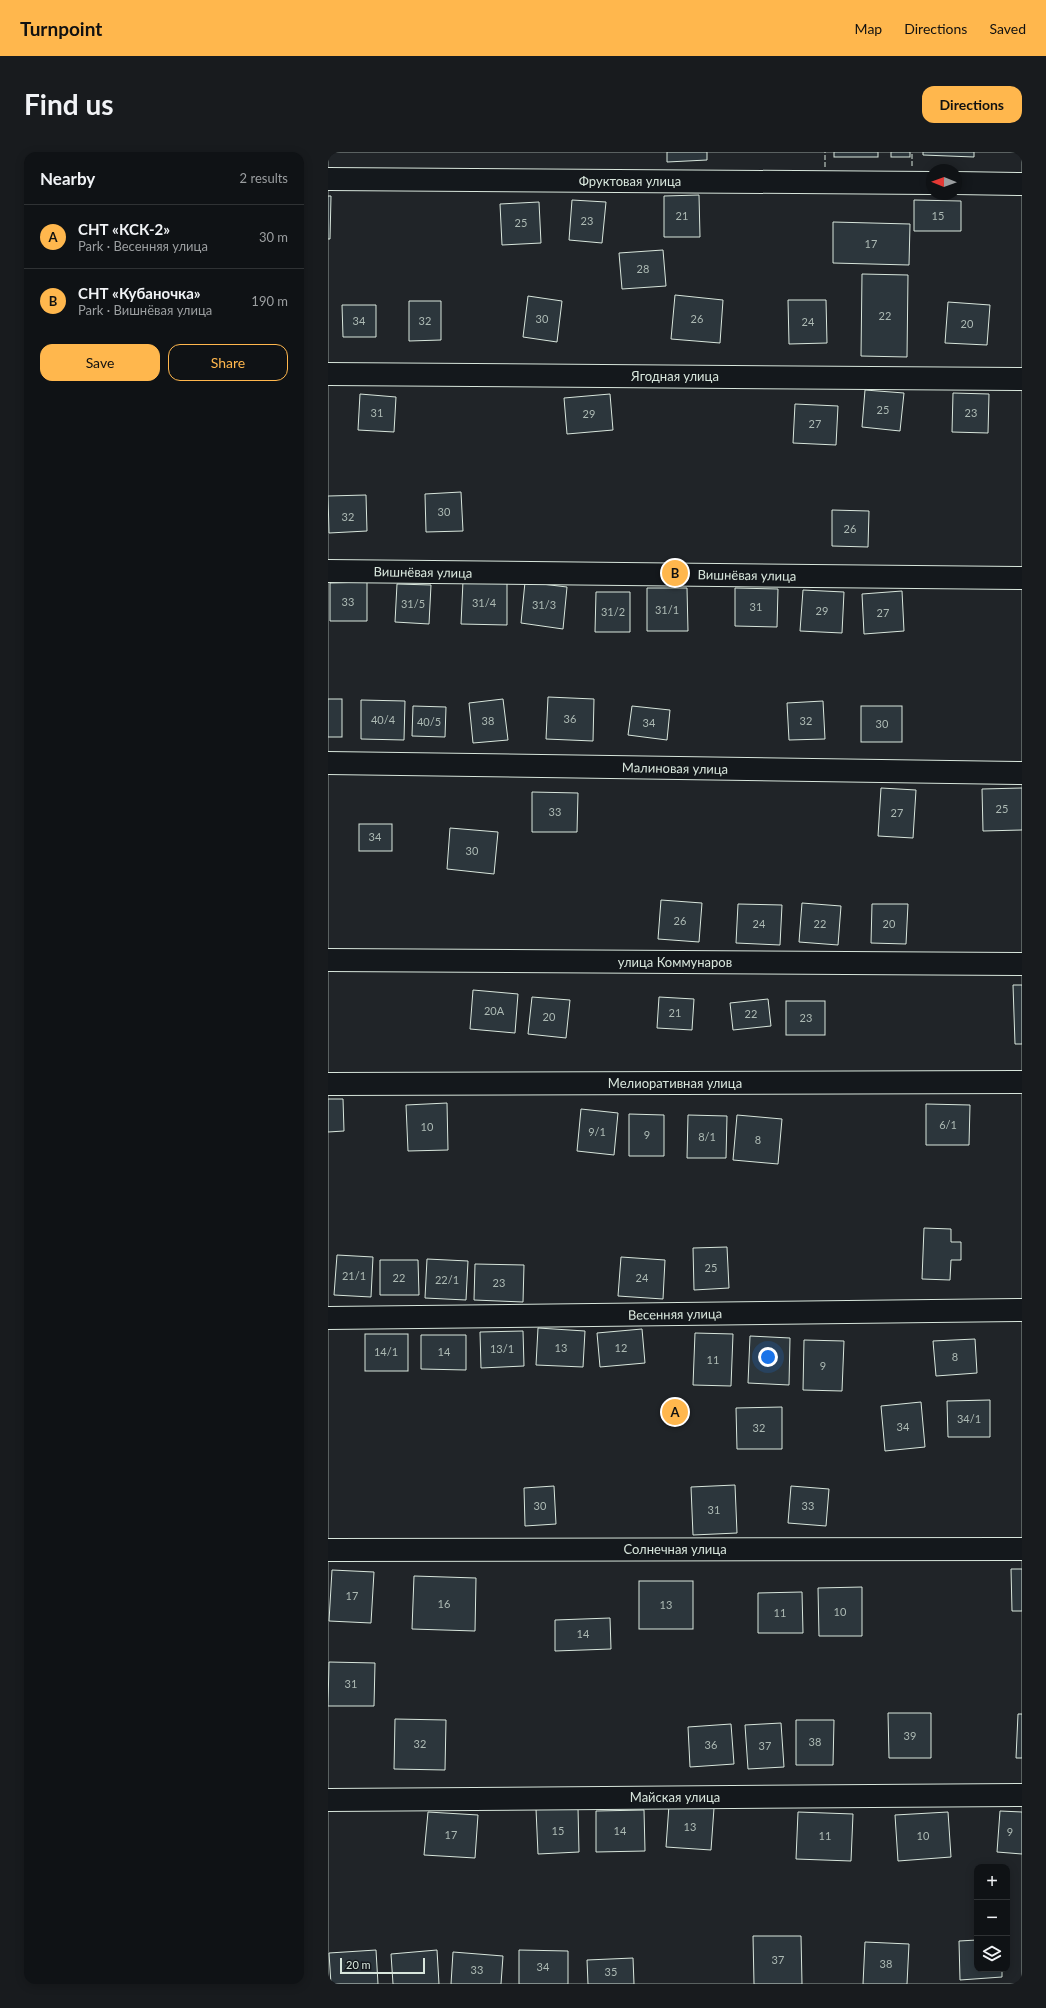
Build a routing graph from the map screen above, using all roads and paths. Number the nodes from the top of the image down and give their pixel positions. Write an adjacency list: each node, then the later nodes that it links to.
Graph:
1 (328, 179): 2 (street, Фруктовая улица)
2 (926, 183)
3 (962, 183): 4 (street)
4 (1022, 184)
5 (328, 374): 6 (street, Ягодная улица)
6 (1022, 379)
7 (328, 571): 8 (street, Вишнёвая улица)
8 (1022, 578)
9 (328, 763): 10 (street, Малиновая улица)
10 (1022, 773)
11 (328, 960): 12 (street, улица Коммунаров)
12 (1022, 964)
13 (1022, 1082): 14 (street, Мелиоративная улица)
14 (328, 1084)
15 (1022, 1310): 16 (street, Весенняя улица)
16 (328, 1318)
17 (1022, 1549): 18 (street, Солнечная улица)
18 (328, 1550)
19 (1022, 1795): 20 (street, Майская улица)
20 (328, 1800)

